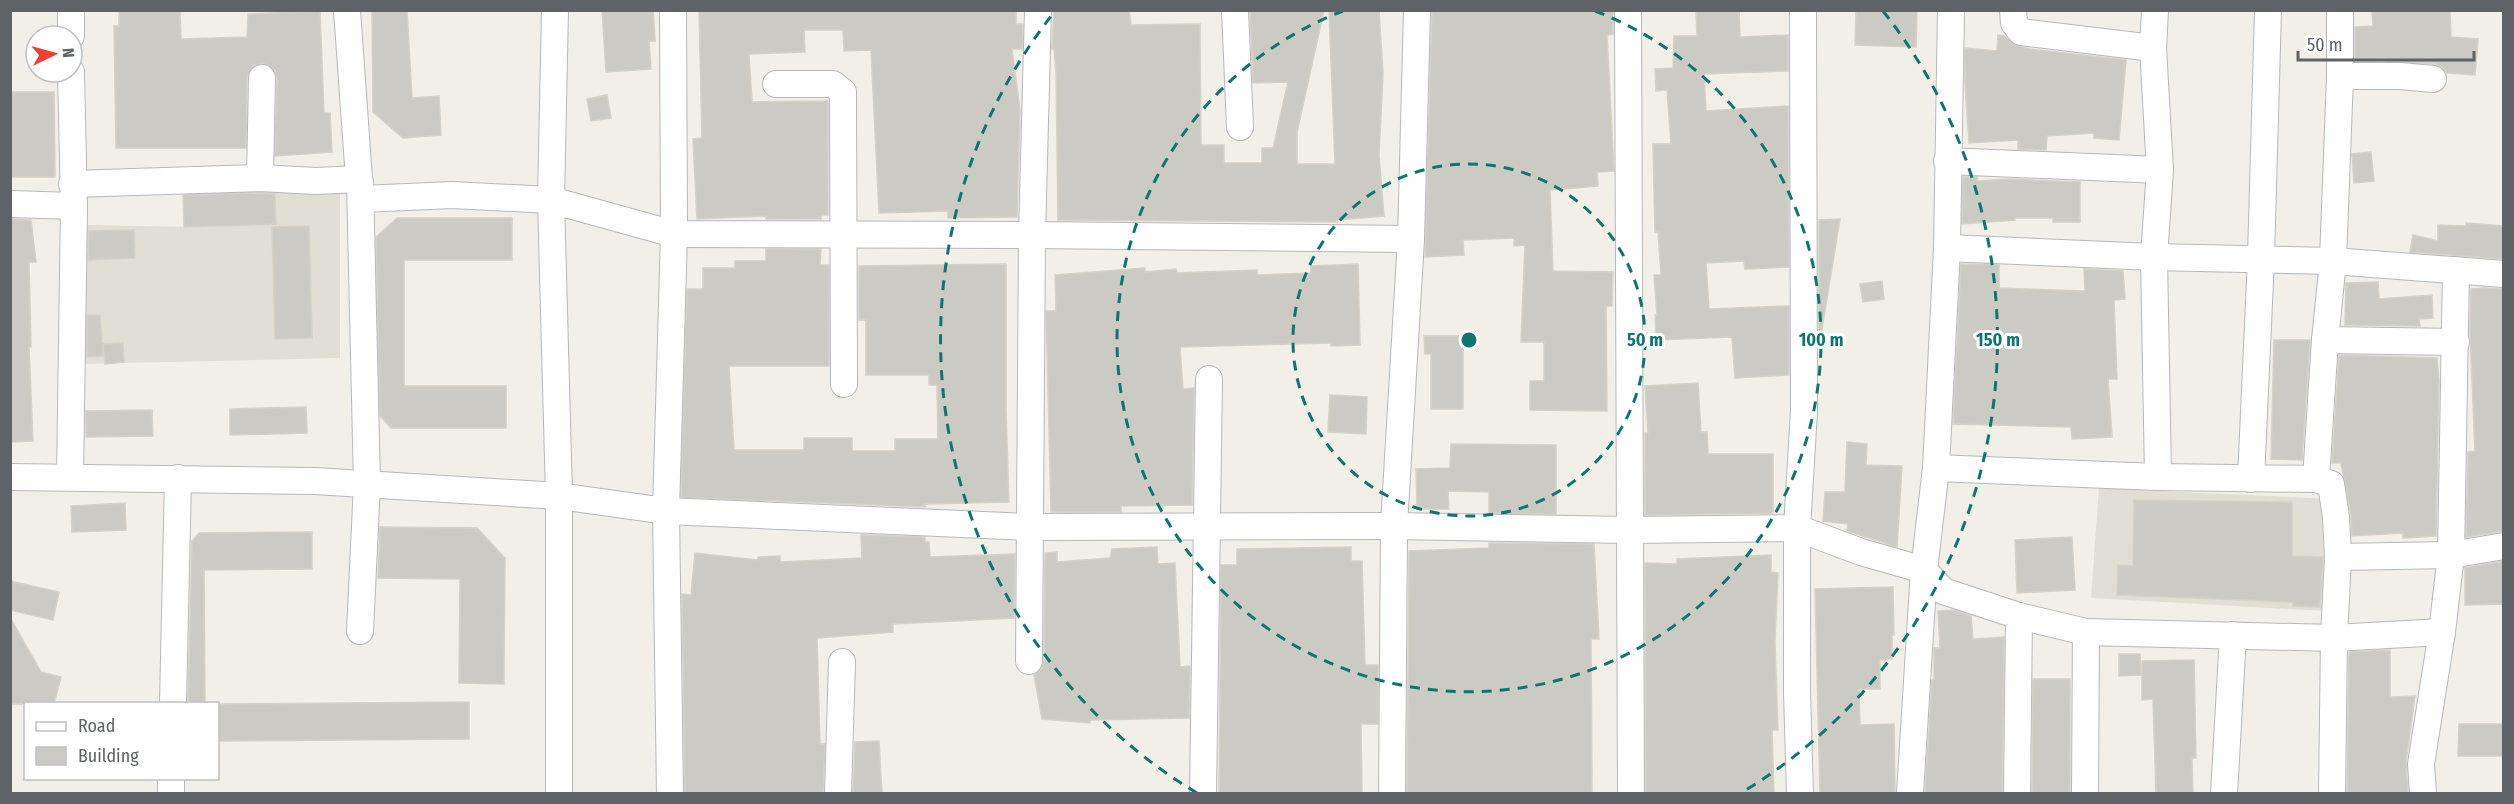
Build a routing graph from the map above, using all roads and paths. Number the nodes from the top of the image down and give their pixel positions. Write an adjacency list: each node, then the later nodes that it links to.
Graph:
1 (347, 10): 24 (street)
2 (555, 10): 26 (street)
3 (673, 10): 28 (street)
4 (1038, 10): 29 (street)
5 (1236, 10): 20 (street)
6 (1417, 10): 31 (street)
7 (1628, 10): 56 (street)
8 (1803, 10): 55 (street)
9 (1951, 10): 21 (street)
10 (2013, 10): 14 (street)
11 (2155, 10): 14 (street)
12 (2268, 10): 34 (street)
13 (2340, 10): 15 (street)
14 (2153, 48): 22 (street)
15 (2340, 76): 17 (street); 35 (street)
16 (262, 78): 23 (street)
17 (2433, 79)
18 (71, 84): 25 (street)
19 (776, 84): 30 (street)
20 (1240, 127)
21 (1947, 161): 22 (street); 32 (street)
22 (2160, 170): 33 (street)
23 (260, 178): 24 (street); 25 (street)
24 (360, 189): 26 (street); 49 (street)
25 (73, 195): 27 (street); 44 (street)
26 (550, 200): 28 (street); 50 (street)
27 (10, 204)
28 (674, 234): 30 (street); 51 (street)
29 (1032, 235): 30 (street); 31 (street); 54 (street)
30 (845, 236): 41 (street)
31 (1411, 239): 53 (street)
32 (1947, 248): 33 (street); 42 (street)
33 (2154, 257): 34 (street); 45 (street)
34 (2261, 258): 35 (street); 47 (street)
35 (2333, 261): 36 (street); 38 (street)
36 (2456, 270): 37 (street); 39 (street)
37 (2504, 274)
38 (2325, 340): 39 (street); 48 (street)
39 (2456, 342): 58 (street)
40 (1209, 379): 52 (street)
41 (844, 384)
42 (1936, 468): 45 (street); 60 (street)
43 (10, 477): 44 (street)
44 (70, 477): 46 (street)
45 (2158, 477): 47 (street)
46 (178, 478): 49 (street); 69 (street)
47 (2251, 479): 48 (street)
48 (2316, 479): 59 (street)
49 (367, 484): 50 (street); 62 (street)
50 (559, 496): 51 (street); 70 (street)
51 (666, 512): 54 (street); 71 (street)
52 (1207, 526): 53 (street); 54 (street); 73 (street)
53 (1394, 526): 56 (street); 74 (street)
54 (1029, 527): 67 (street)
55 (1797, 528): 56 (street); 60 (street); 76 (street)
56 (1629, 530): 75 (street)
57 (2504, 546): 58 (street)
58 (2451, 555): 59 (street); 64 (street)
59 (2338, 557): 66 (street)
60 (1924, 570): 61 (street); 77 (street)
61 (2019, 616): 63 (street); 78 (street)
62 (360, 632)
63 (2086, 632): 65 (street); 79 (street)
64 (2442, 632): 66 (street); 82 (street)
65 (2233, 635): 66 (street); 80 (street)
66 (2334, 638): 81 (street)
67 (1029, 662)
68 (842, 663): 72 (street)
69 (173, 702)
70 (559, 794)
71 (670, 794)
72 (838, 794)
73 (1203, 794)
74 (1392, 794)
75 (1631, 794)
76 (1800, 794)
77 (1910, 794)
78 (2017, 794)
79 (2085, 794)
80 (2224, 794)
81 (2332, 794)
82 (2423, 794)

